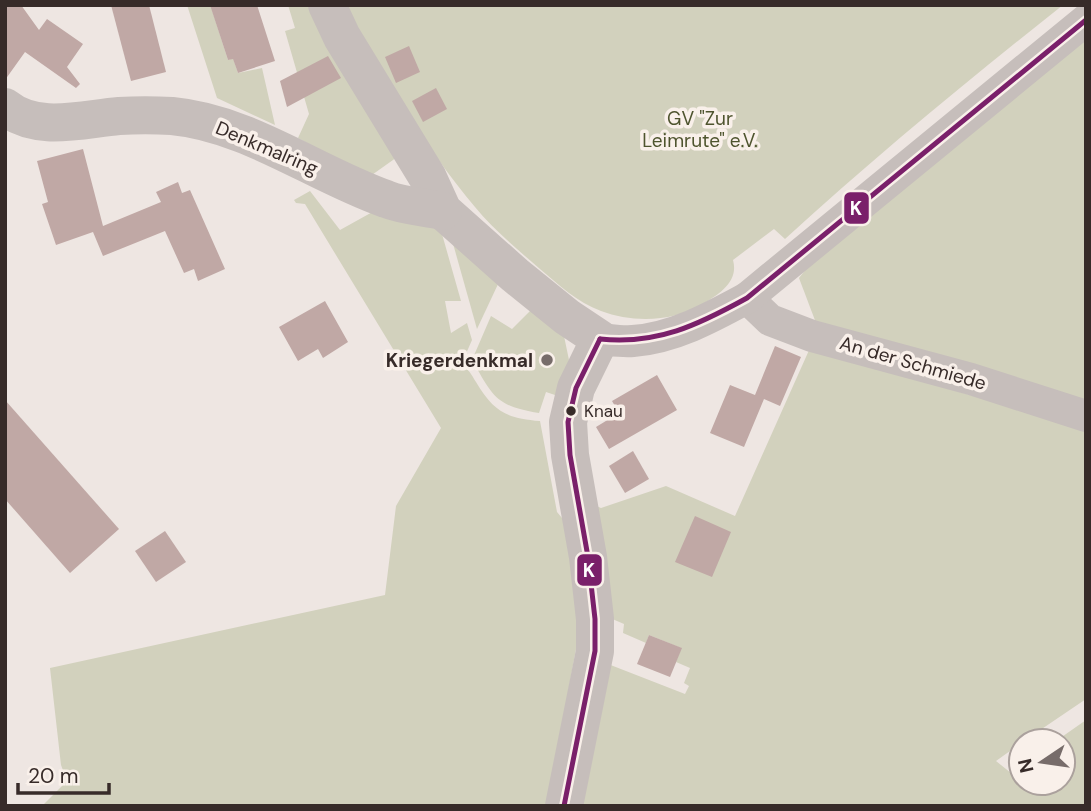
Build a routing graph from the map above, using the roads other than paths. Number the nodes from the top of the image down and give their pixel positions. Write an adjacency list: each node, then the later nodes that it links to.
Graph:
1 (327, 5): 4 (street)
2 (1086, 20): 5 (street)
3 (5, 107): 4 (street, Denkmalring)
4 (443, 211): 6 (street)
5 (747, 298): 6 (street); 7 (street, An der Schmiede)
6 (600, 339): 8 (street)
7 (1086, 416)
8 (564, 806)

